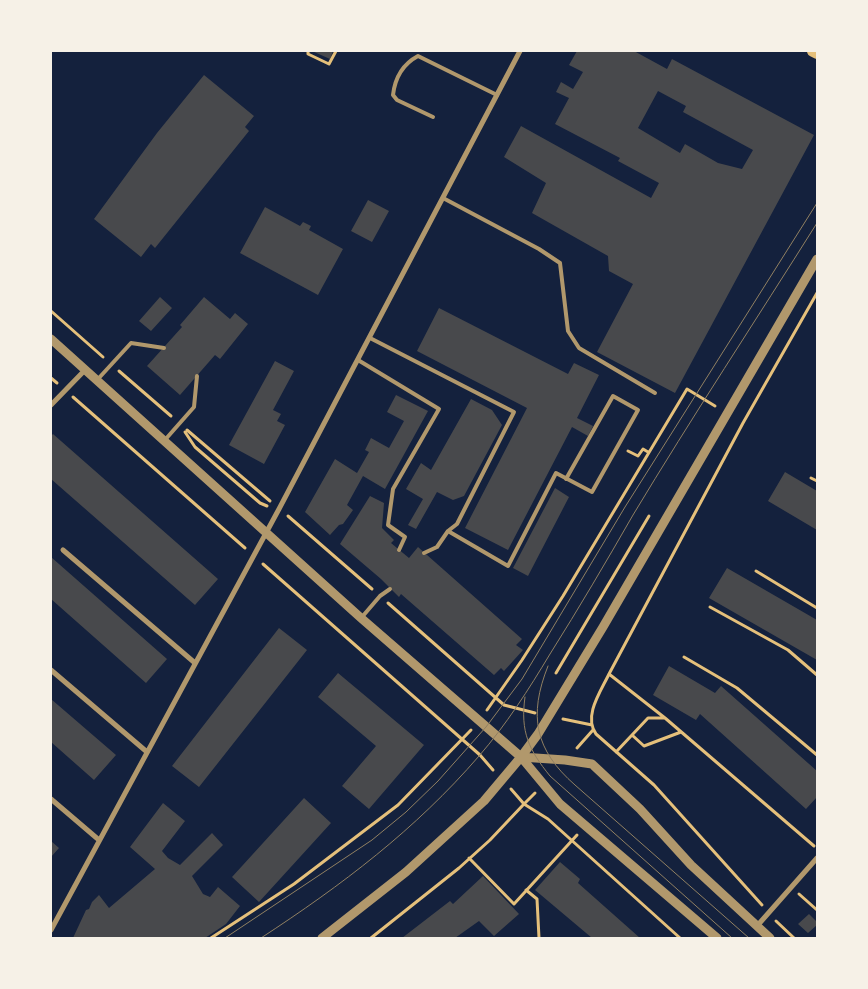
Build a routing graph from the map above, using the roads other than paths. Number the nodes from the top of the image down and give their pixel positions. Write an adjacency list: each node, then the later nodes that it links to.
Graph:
1 (520, 51): 4 (street)
2 (813, 51): 3 (main road)
3 (817, 53)
4 (497, 95): 5 (lane); 6 (street)
5 (432, 118)
6 (443, 198): 8 (street); 15 (lane)
7 (817, 259): 29 (street)
8 (370, 338): 11 (street); 19 (lane)
9 (51, 340): 12 (street)
10 (164, 348): 14 (lane)
11 (358, 360): 20 (street); 22 (lane)
12 (85, 370): 14 (street); 16 (street)
13 (197, 376): 17 (lane)
14 (97, 381): 17 (street)
15 (655, 393)
16 (51, 404)
17 (164, 441): 20 (street)
18 (566, 479): 18 (lane); 19 (lane)
19 (448, 531): 23 (lane)
20 (266, 532): 25 (street); 26 (street)
21 (63, 550): 26 (street)
22 (398, 550)
23 (424, 553)
24 (390, 589): 25 (lane)
25 (361, 618): 29 (street)
26 (195, 663): 28 (street)
27 (51, 670): 28 (street)
28 (147, 752): 31 (street)
29 (521, 757): 33 (street); 35 (street); 36 (street)
30 (51, 799): 31 (street)
31 (99, 840): 34 (street)
32 (817, 858): 33 (street)
33 (757, 926): 37 (street)
34 (51, 930)
35 (322, 938)
36 (717, 938)
37 (770, 938)

